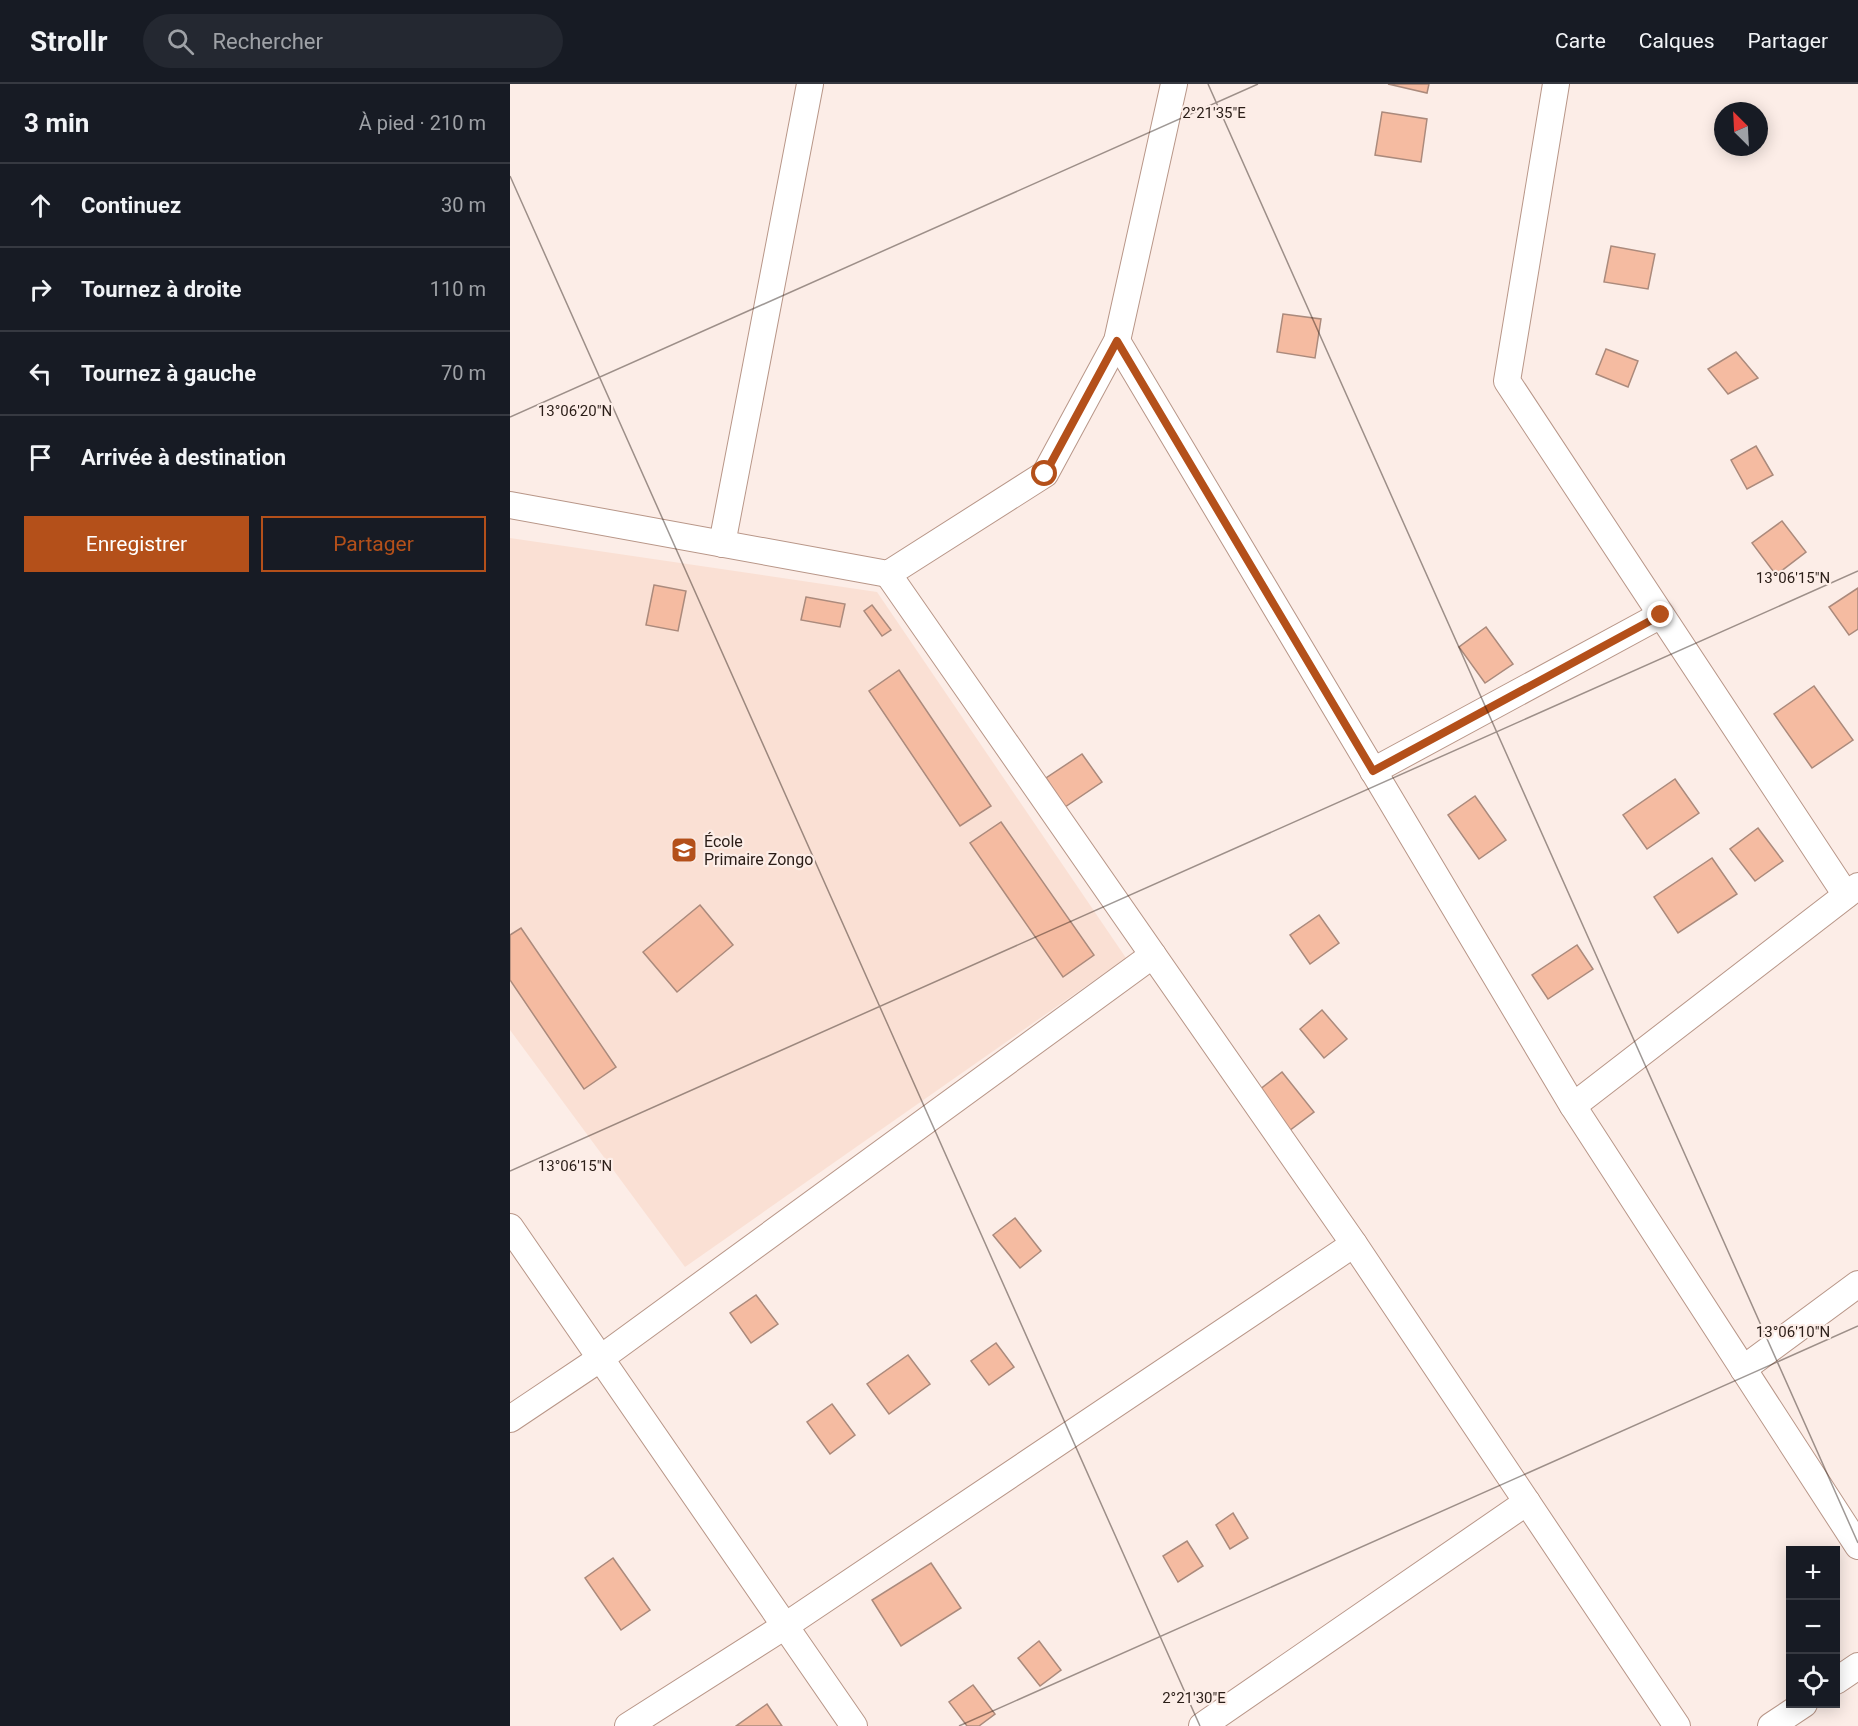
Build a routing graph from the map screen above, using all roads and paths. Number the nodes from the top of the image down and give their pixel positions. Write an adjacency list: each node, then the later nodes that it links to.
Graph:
1 (810, 84): 6 (street)
2 (1174, 84): 4 (street)
3 (1557, 84): 8 (street)
4 (1117, 341): 7 (street); 9 (street)
5 (510, 505): 6 (street)
6 (722, 544): 7 (street)
7 (888, 574): 11 (street)
8 (1661, 615): 9 (street); 10 (street)
9 (1373, 771): 12 (street)
10 (1852, 890): 12 (street)
11 (1153, 955): 14 (street); 16 (street)
12 (1573, 1106): 17 (street)
13 (510, 1227): 16 (street)
14 (1354, 1244): 19 (street); 21 (street)
15 (1858, 1284): 17 (street)
16 (601, 1358): 18 (street); 21 (street)
17 (1743, 1369): 20 (street)
18 (510, 1419)
19 (1527, 1502): 27 (street); 28 (street)
20 (1858, 1546)
21 (786, 1626): 25 (street); 26 (street)
22 (1858, 1666): 23 (street)
23 (1840, 1678)
24 (1798, 1708): 29 (street)
25 (628, 1726)
26 (854, 1726)
27 (1202, 1726)
28 (1677, 1726)
29 (1771, 1726)

